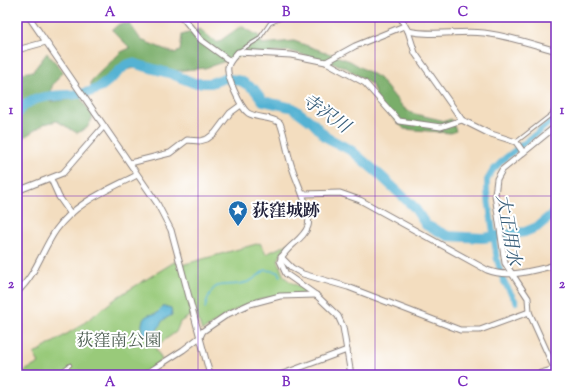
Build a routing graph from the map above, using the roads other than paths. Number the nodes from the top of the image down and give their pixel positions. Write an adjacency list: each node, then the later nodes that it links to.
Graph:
1 (29, 17): 7 (street)
2 (182, 17): 11 (street)
3 (284, 17): 10 (lane)
4 (400, 17): 5 (street)
5 (404, 26): 6 (street); 12 (street)
6 (408, 31): 9 (street); 15 (street)
7 (46, 42): 8 (street); 16 (street)
8 (17, 50)
9 (556, 51)
10 (238, 52): 11 (street); 12 (street)
11 (230, 61): 13 (street)
12 (326, 62): 15 (street)
13 (241, 105): 20 (street); 24 (street)
14 (556, 105): 18 (lane)
15 (462, 120): 18 (street)
16 (104, 126): 20 (street); 22 (street)
17 (556, 126): 19 (street)
18 (516, 143): 19 (street)
19 (522, 150): 28 (street)
20 (130, 163): 21 (street)
21 (137, 175): 25 (street); 32 (street)
22 (51, 179): 23 (street); 25 (street)
23 (17, 191)
24 (304, 194): 26 (street); 28 (street)
25 (71, 214): 29 (street)
26 (281, 256): 30 (street); 31 (street)
27 (556, 265): 28 (street)
28 (509, 274): 31 (street)
29 (17, 292)
30 (316, 295): 32 (street); 33 (street)
31 (529, 312): 35 (street)
32 (200, 338): 37 (street); 38 (street)
33 (347, 350): 39 (street); 40 (street)
34 (70, 365): 36 (lane)
35 (556, 370): 41 (street)
36 (56, 375)
37 (144, 375)
38 (210, 375)
39 (282, 375)
40 (351, 375)
41 (534, 375)

